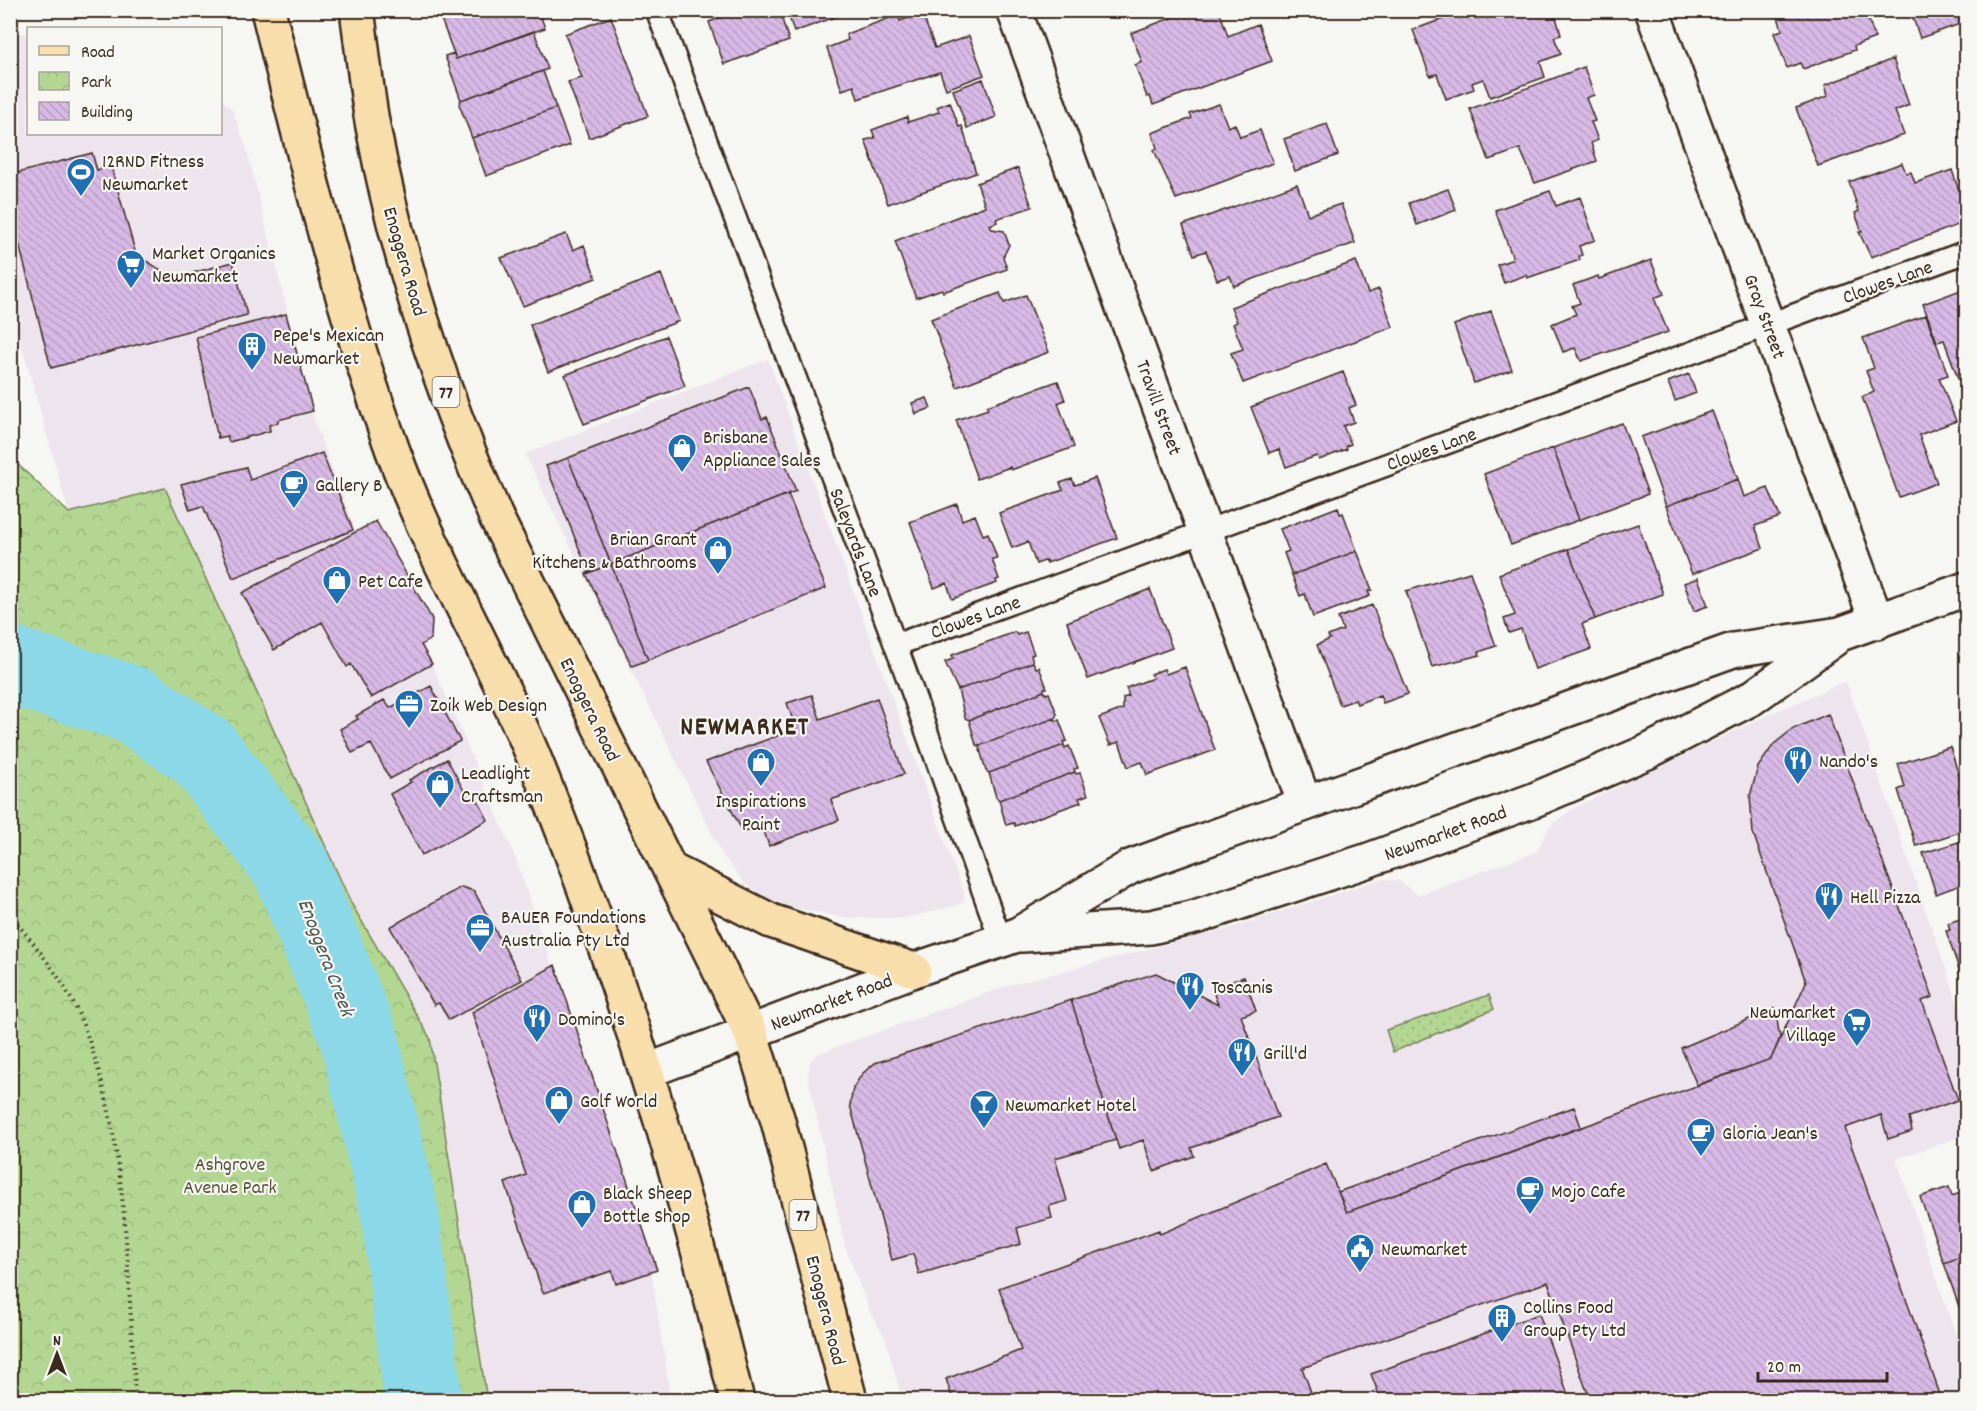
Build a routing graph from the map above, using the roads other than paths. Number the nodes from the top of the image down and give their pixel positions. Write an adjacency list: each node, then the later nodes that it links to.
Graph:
1 (268, 10): 18 (main road)
2 (357, 10): 14 (main road, Enoggera Road / 77)
3 (657, 10): 12 (lane, Saleyards Lane)
4 (1014, 10): 8 (main road, Travill Street)
5 (1652, 10): 7 (main road, Gray Street)
6 (1966, 252): 7 (lane, Clowes Lane)
7 (1770, 324): 8 (lane, Clowes Lane); 10 (main road, Gray Street)
8 (1205, 531): 12 (lane, Clowes Lane); 13 (main road, Travill Street)
9 (1966, 590): 10 (main road, Newmarket Road)
10 (1876, 622): 11 (main road, Newmarket Road)
11 (1840, 634): 13 (main road, Newmarket Road); 15 (main road, Newmarket Road)
12 (896, 645): 15 (lane, Saleyards Lane)
13 (1305, 804): 15 (main road, Newmarket Road)
14 (671, 870): 16 (main road); 17 (main road, Enoggera Road / 77)
15 (1009, 938): 16 (main road, Newmarket Road)
16 (914, 970): 17 (main road, Newmarket Road)
17 (750, 1032): 18 (main road, Newmarket Road); 20 (main road, Enoggera Road / 77)
18 (647, 1071): 19 (main road)
19 (737, 1401)
20 (850, 1401)

